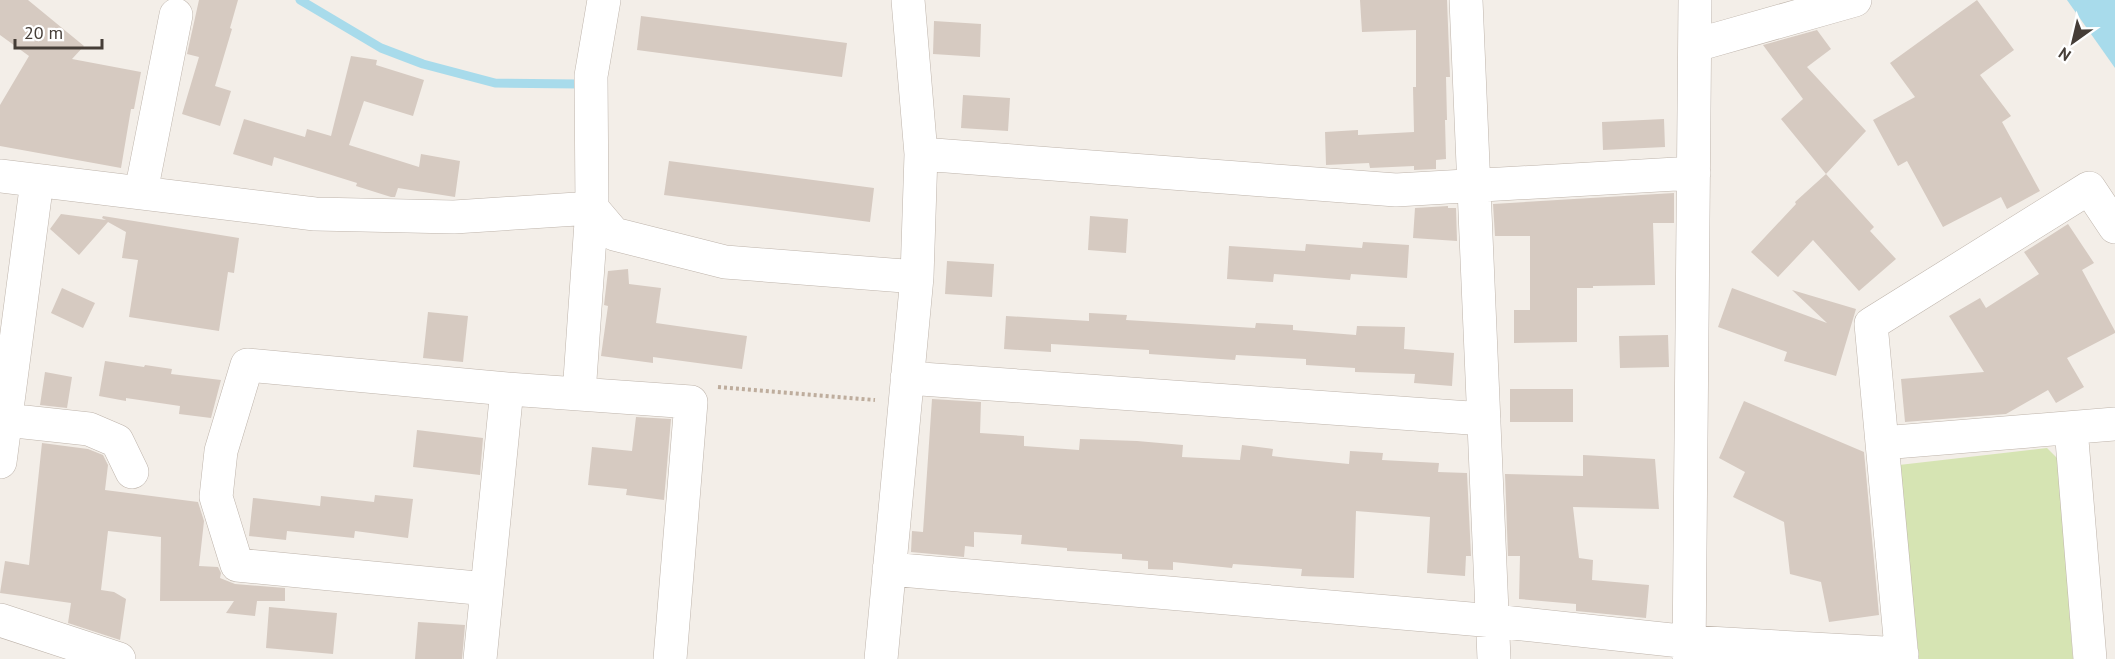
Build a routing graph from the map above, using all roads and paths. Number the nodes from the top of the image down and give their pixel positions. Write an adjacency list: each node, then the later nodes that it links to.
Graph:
1 (604, 0): 14 (street)
2 (908, 0): 8 (street)
3 (1466, 0): 12 (street)
4 (1695, 0): 7 (street)
5 (1855, 0): 7 (street)
6 (176, 15): 13 (street)
7 (1696, 45): 9 (street)
8 (921, 154): 12 (street); 16 (street)
9 (1694, 173): 12 (street); 33 (street)
10 (0, 176): 11 (street)
11 (37, 180): 13 (street); 23 (street)
12 (1473, 185): 22 (street)
13 (141, 192): 14 (street)
14 (592, 208): 16 (street); 20 (street)
15 (2115, 227): 26 (street)
16 (917, 277): 17 (street)
17 (907, 378): 22 (street); 29 (street)
18 (708, 386): 21 (path)
19 (507, 389): 20 (street); 30 (street); 30 (street)
20 (579, 394): 37 (street)
21 (883, 400)
22 (1484, 419): 32 (street)
23 (6, 420): 27 (street); 28 (street)
24 (2115, 424): 25 (street)
25 (2071, 428): 26 (street); 40 (street)
26 (1882, 443): 34 (street)
27 (0, 462)
28 (132, 472)
29 (889, 569): 32 (street); 38 (street)
30 (487, 589): 36 (street)
31 (0, 620): 35 (street)
32 (1494, 621): 33 (street); 39 (street)
33 (1690, 651): 34 (street)
34 (1902, 656)
35 (119, 659)
36 (480, 659)
37 (670, 659)
38 (881, 659)
39 (1494, 659)
40 (2090, 659)

